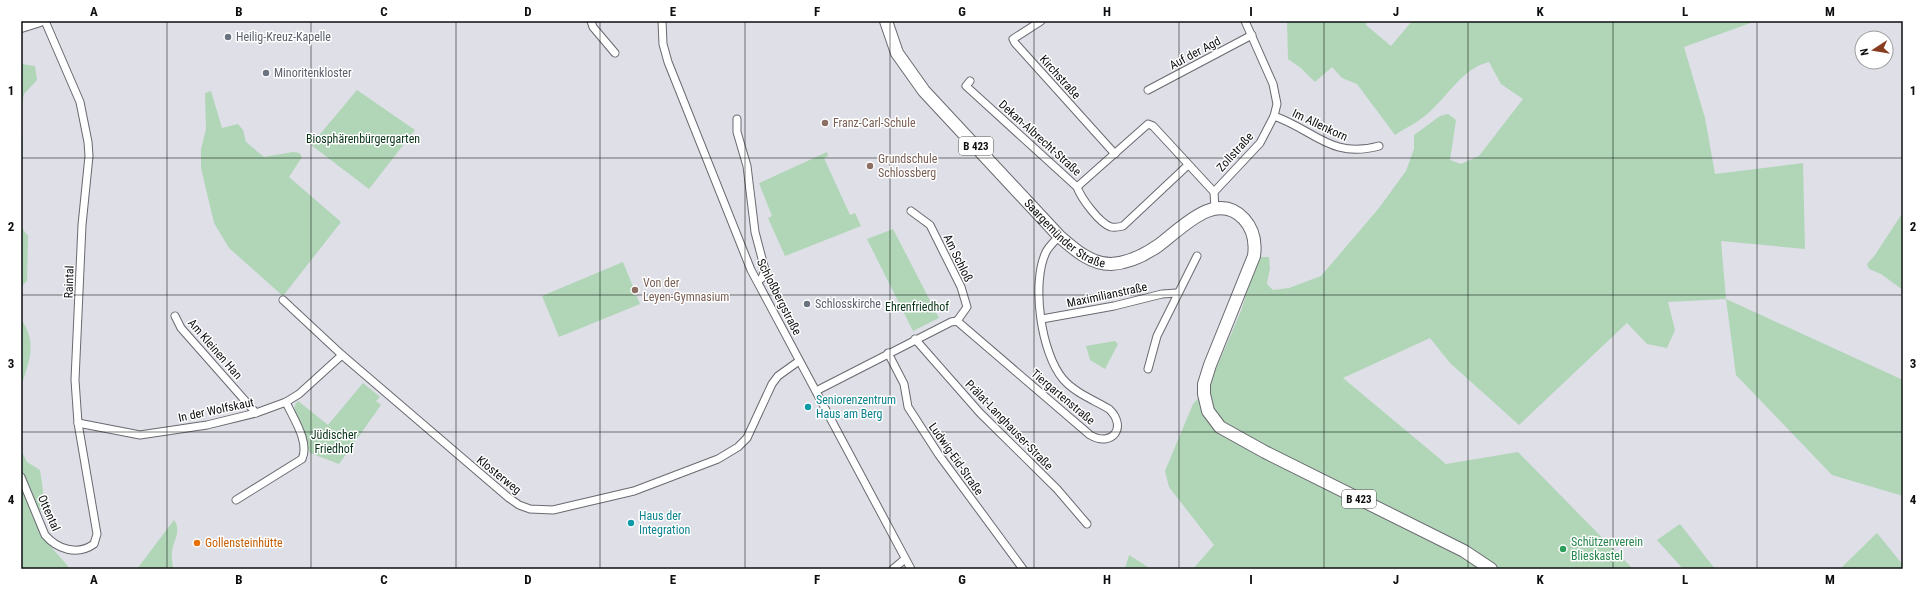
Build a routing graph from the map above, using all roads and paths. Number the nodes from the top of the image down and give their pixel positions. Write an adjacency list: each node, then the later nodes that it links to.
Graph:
1 (40, 21): 8 (main road)
2 (46, 21): 38 (street, Raintal)
3 (591, 21): 10 (street)
4 (662, 21): 24 (street, Schloßbergstraße)
5 (886, 21): 22 (main road, Saargemünder Straße / B 423)
6 (1041, 21): 16 (street, Kirchstraße)
7 (1245, 21): 9 (street, Zollstraße)
8 (21, 27)
9 (1252, 35): 12 (street, Auf der Agd); 13 (street, Zollstraße)
10 (615, 53)
11 (970, 81): 18 (street, Dekan-Albrecht-Straße)
12 (1148, 90)
13 (1274, 116): 15 (street, Im Allenkorn); 19 (street, Zollstraße)
14 (737, 119): 24 (street)
15 (1379, 146)
16 (1115, 154): 17 (street); 18 (street)
17 (1188, 165): 18 (street, Dekan-Albrecht-Straße); 19 (street)
18 (1077, 187)
19 (1214, 192): 20 (street)
20 (1215, 209): 22 (main road, Saargemünder Straße / B 423); 47 (main road, B 423)
21 (911, 211): 29 (street, Am Schloß)
22 (1059, 236): 28 (street, Tiergartenstraße)
23 (1197, 256): 25 (street)
24 (758, 281): 33 (street, Schloßbergstraße)
25 (1177, 294): 28 (street, Maximilianstraße); 34 (street)
26 (283, 300): 32 (street, Klosterweg)
27 (175, 316): 37 (street, Am Kleinen Han)
28 (1042, 319): 29 (street, Tiergartenstraße)
29 (957, 322): 30 (street)
30 (915, 339): 31 (street); 41 (street, Prälat-Langhauser-Straße)
31 (888, 353): 35 (street); 46 (street, Ludwig-Eid-Straße)
32 (342, 356): 33 (street, Klosterweg); 36 (street, In der Wolfskaut)
33 (799, 361): 35 (street, Schloßbergstraße)
34 (1148, 369)
35 (816, 390): 43 (street, Schloßbergstraße)
36 (286, 402): 37 (street, In der Wolfskaut); 40 (street)
37 (256, 413): 38 (street, In der Wolfskaut)
38 (78, 423): 42 (street, Raintal)
39 (21, 477): 42 (street, Ottental)
40 (236, 500)
41 (1088, 524)
42 (90, 547)
43 (906, 559): 44 (street); 45 (street, Schloßbergstraße)
44 (893, 569)
45 (910, 569)
46 (1023, 569)
47 (1491, 569)

